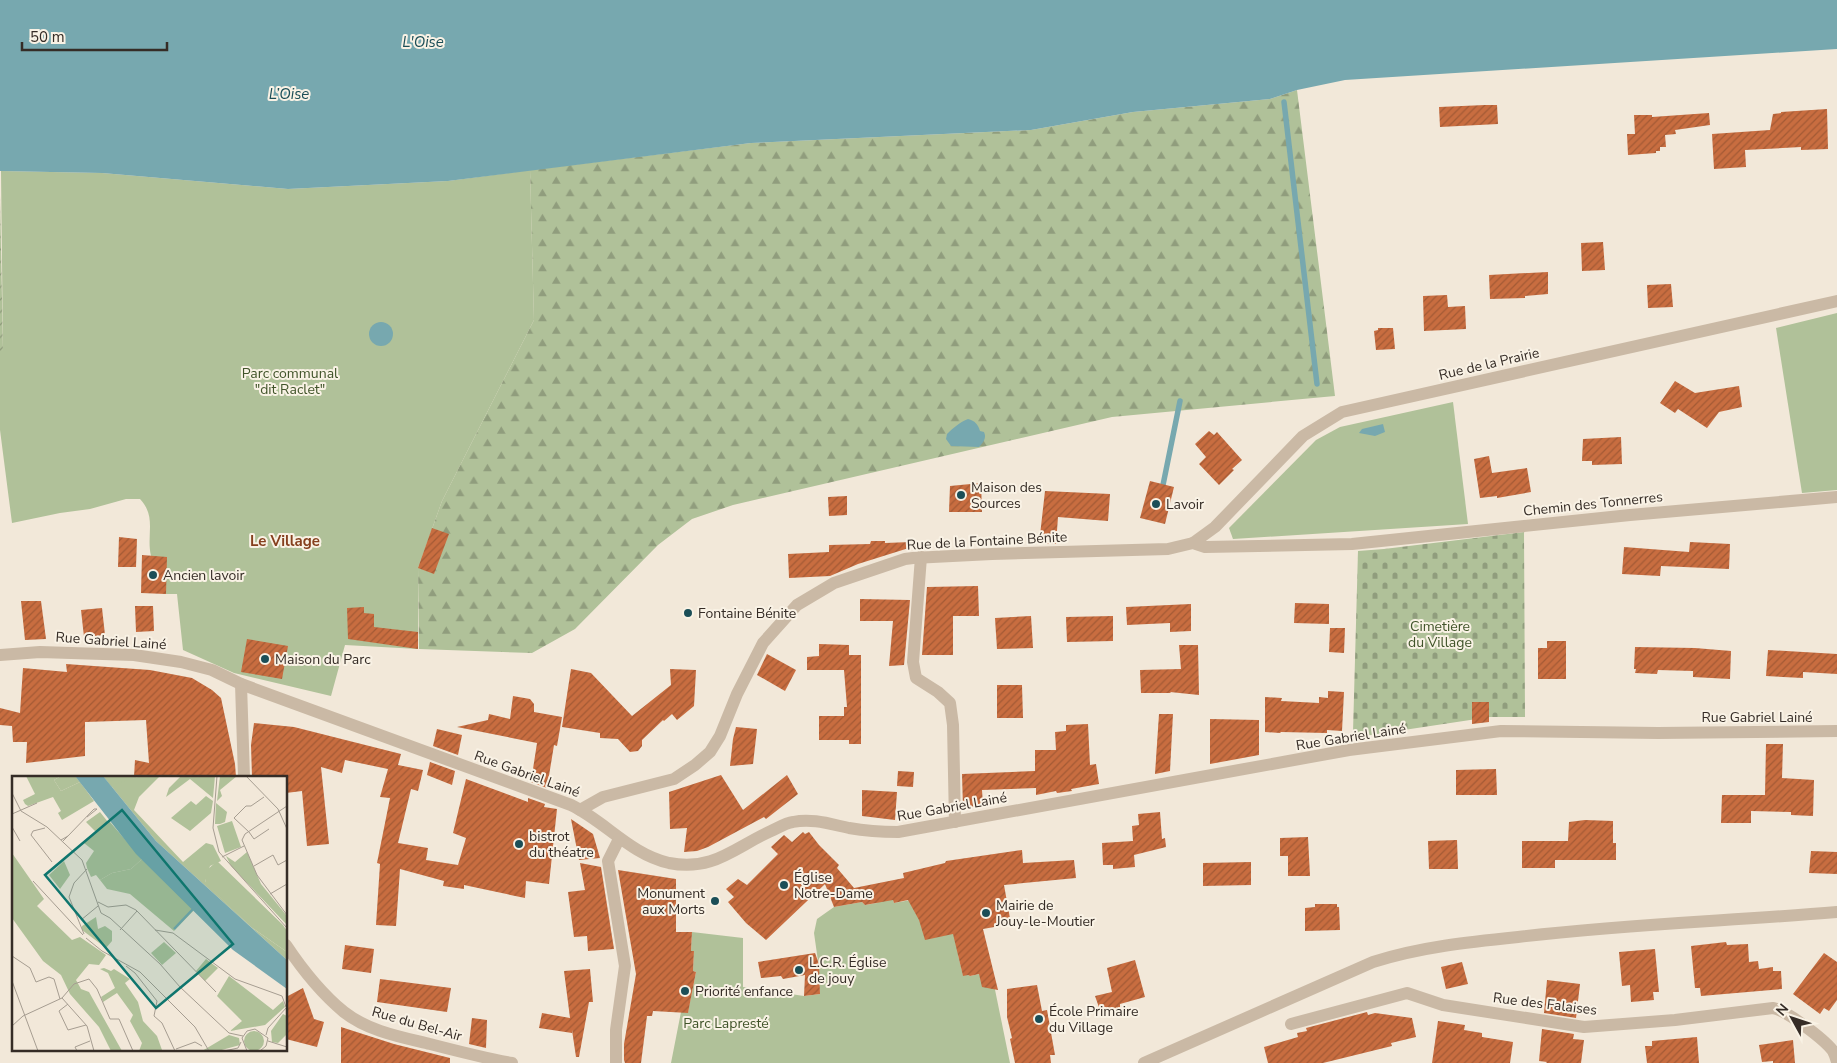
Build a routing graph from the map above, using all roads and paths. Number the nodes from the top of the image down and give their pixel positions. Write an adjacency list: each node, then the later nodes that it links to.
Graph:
1 (1837, 301): 3 (street, Rue de la Prairie)
2 (1837, 497): 4 (street, Chemin des Tonnerres)
3 (1193, 543): 4 (street, Rue de la Fontaine Bénite); 5 (street, Rue de la Fontaine Bénite)
4 (1352, 544)
5 (921, 557): 10 (street, Rue de la Fontaine Bénite); 11 (street)
6 (0, 655): 7 (street, Rue Gabriel Lainé)
7 (241, 684): 9 (street); 10 (street, Rue Gabriel Lainé)
8 (1837, 731): 11 (street, Rue Gabriel Lainé)
9 (244, 776)
10 (580, 810): 12 (street, Rue Gabriel Lainé)
11 (955, 822): 12 (street, Rue Gabriel Lainé)
12 (619, 839): 18 (street)
13 (1837, 912): 19 (street)
14 (288, 948): 17 (street, Rue du Bel-Air)
15 (1291, 1024): 16 (street, Rue des Falaises)
16 (1837, 1062)
17 (512, 1063)
18 (616, 1063)
19 (1144, 1063)

